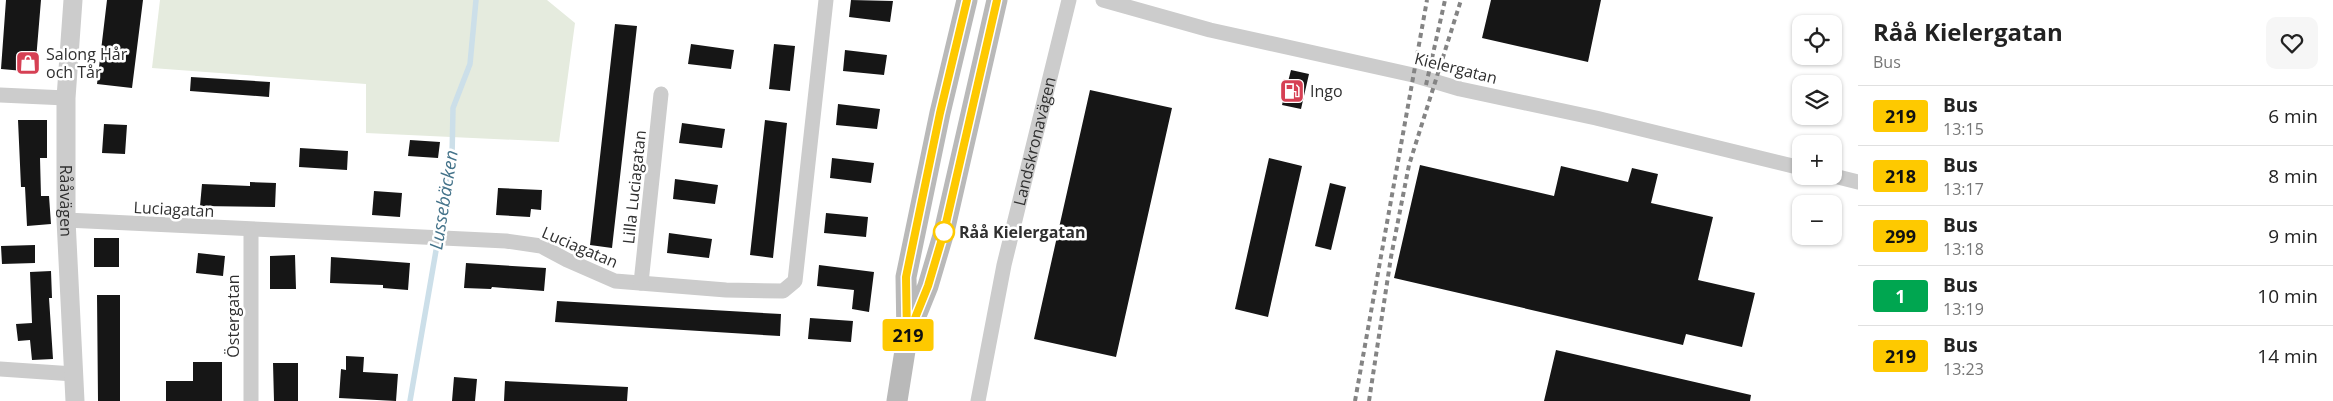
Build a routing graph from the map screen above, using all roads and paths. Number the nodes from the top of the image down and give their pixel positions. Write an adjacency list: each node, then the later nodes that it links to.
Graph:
1 (73, 0): 9 (street, Rååvägen)
2 (826, 0): 15 (street, Luciagatan)
3 (967, 0): 16 (main road)
4 (997, 0): 16 (main road)
5 (1069, 0): 22 (street, Landskronavägen)
6 (1103, 0): 10 (street, Kielergatan)
7 (661, 94): 15 (street, Lilla Luciagatan)
8 (0, 95): 9 (street)
9 (66, 98): 13 (street, Rååvägen)
10 (1792, 166)
11 (1842, 178): 12 (street)
12 (1858, 182)
13 (66, 220): 14 (street, Luciagatan); 18 (street, Rååvägen)
14 (251, 230): 15 (street, Luciagatan); 20 (street, Östergatan)
15 (641, 283)
16 (907, 338): 21 (main road)
17 (0, 369): 18 (street)
18 (74, 374): 19 (street, Rååvägen)
19 (74, 401)
20 (251, 401)
21 (897, 401)
22 (978, 401)

